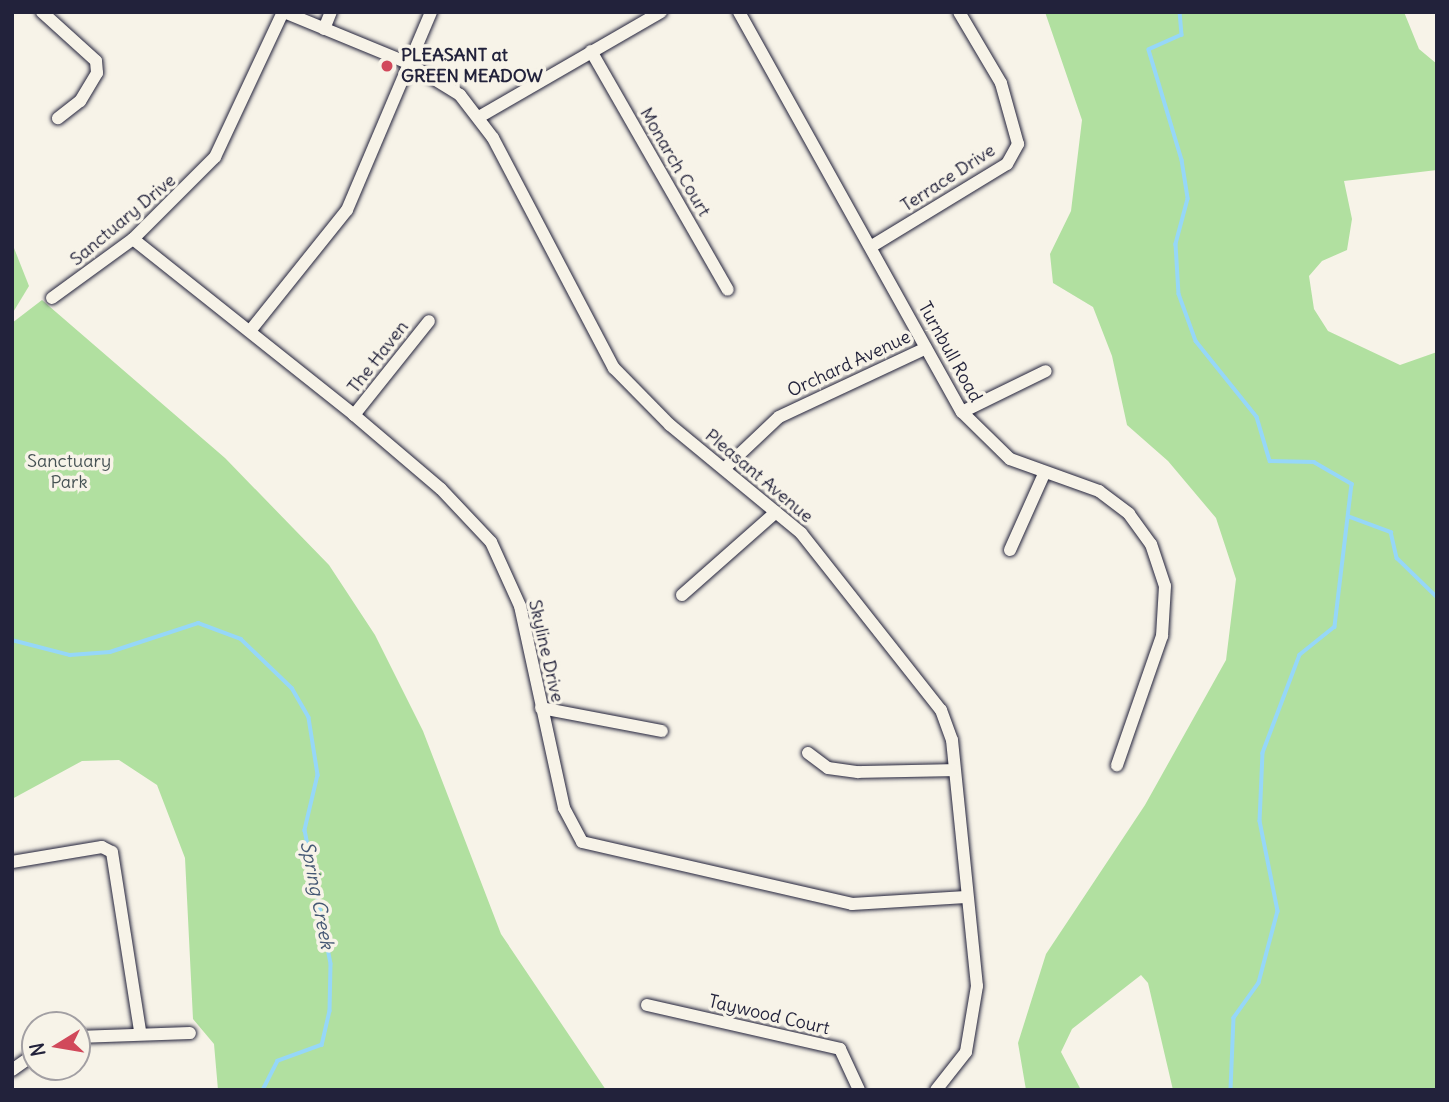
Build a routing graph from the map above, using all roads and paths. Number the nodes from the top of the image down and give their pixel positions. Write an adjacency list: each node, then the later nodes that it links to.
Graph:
1 (43, 12): 12 (street)
2 (284, 12): 8 (street, Pleasant Avenue); 13 (street, Sanctuary Drive)
3 (331, 12): 8 (street)
4 (430, 12): 10 (street)
5 (661, 12): 9 (street)
6 (739, 12): 14 (street, Turnbull Road)
7 (959, 12): 14 (street, Terrace Drive)
8 (324, 29): 10 (street, Pleasant Avenue)
9 (591, 51): 11 (street); 15 (street, Monarch Court)
10 (408, 63): 11 (street, Pleasant Avenue); 18 (street)
11 (480, 117): 23 (street, Pleasant Avenue)
12 (58, 118)
13 (133, 239): 16 (street, Sanctuary Drive); 18 (street, Skyline Drive)
14 (872, 246): 19 (street, Turnbull Road)
15 (728, 290)
16 (52, 298)
17 (429, 321): 22 (street, The Haven)
18 (250, 331): 22 (street, Skyline Drive)
19 (926, 348): 21 (street, Turnbull Road); 23 (street, Orchard Avenue)
20 (1046, 371): 21 (street)
21 (962, 412): 24 (street, Turnbull Road)
22 (354, 415): 28 (street, Skyline Drive)
23 (725, 468): 25 (street, Pleasant Avenue)
24 (1044, 474): 26 (street); 31 (street, Turnbull Road)
25 (776, 512): 27 (street); 32 (street, Pleasant Avenue)
26 (1010, 550)
27 (682, 595)
28 (541, 708): 29 (street); 34 (street, Skyline Drive)
29 (662, 732)
30 (808, 753): 32 (street)
31 (1118, 765)
32 (953, 770): 34 (street, Pleasant Avenue)
33 (12, 862): 36 (street)
34 (965, 897): 40 (street, Pleasant Avenue)
35 (647, 1005): 39 (street, Taywood Court)
36 (140, 1030): 37 (street); 38 (street)
37 (190, 1033)
38 (91, 1035)
39 (859, 1090)
40 (936, 1090)

